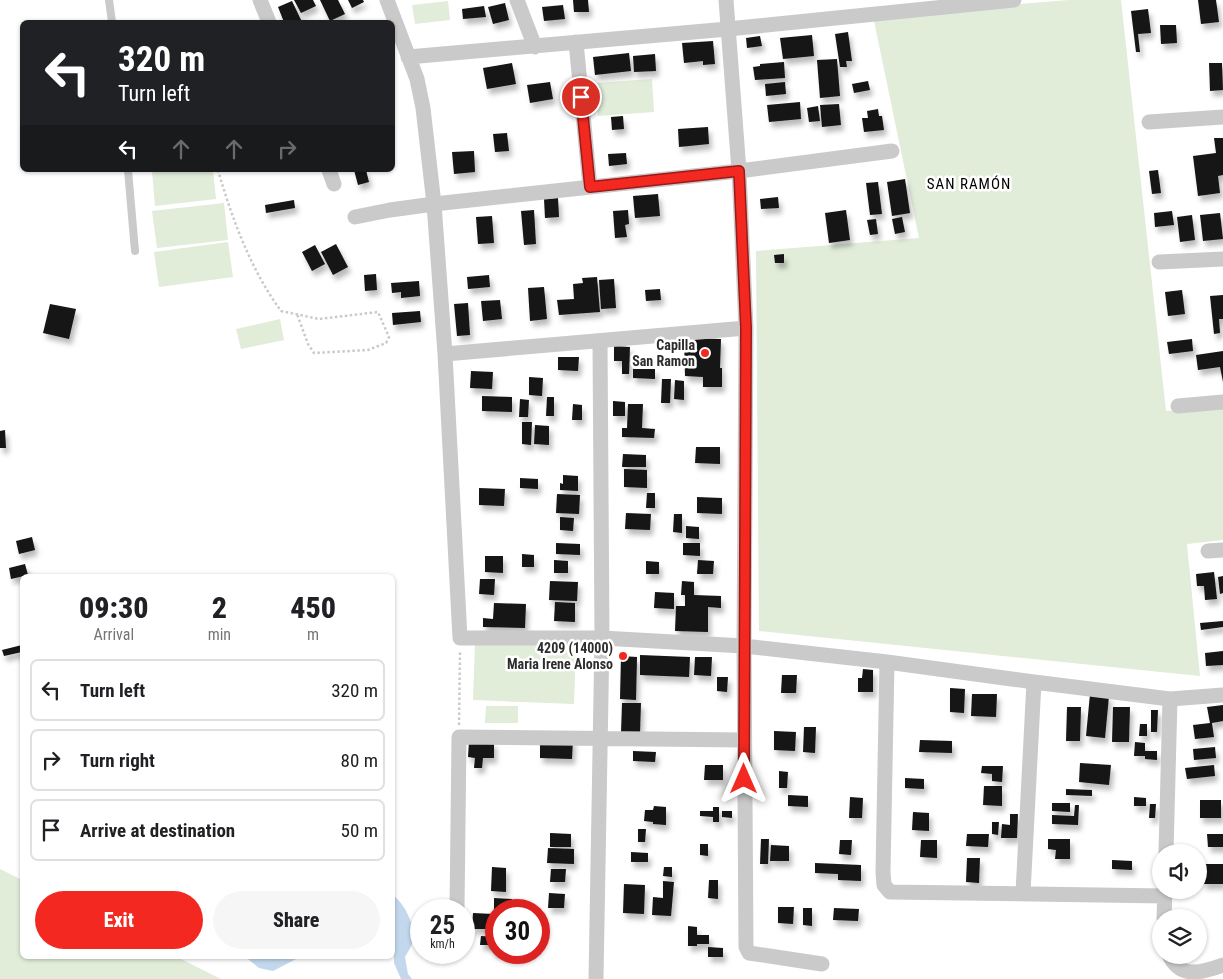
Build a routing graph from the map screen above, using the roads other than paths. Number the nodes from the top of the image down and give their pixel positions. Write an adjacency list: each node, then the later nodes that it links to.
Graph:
1 (110, 0): 8 (lane)
2 (260, 0): 9 (street)
3 (387, 0): 10 (street)
4 (517, 0): 14 (street)
5 (726, 0): 11 (street)
6 (1014, 0): 7 (street)
7 (978, 2): 11 (street)
8 (112, 20)
9 (268, 20)
10 (392, 20)
11 (728, 29): 13 (street); 19 (street)
12 (397, 38): 15 (street)
13 (576, 42): 14 (street); 21 (street)
14 (535, 47): 15 (street)
15 (408, 57): 22 (street)
16 (1223, 117): 17 (street)
17 (1150, 122)
18 (892, 151): 19 (street)
19 (739, 171): 21 (street); 27 (street)
20 (128, 172): 24 (lane)
21 (590, 187): 22 (street)
22 (434, 204): 23 (street); 29 (street)
23 (355, 217)
24 (135, 251)
25 (1223, 259): 26 (street)
26 (1159, 262)
27 (746, 328): 28 (street); 33 (street)
28 (600, 341): 29 (street); 32 (street)
29 (445, 354): 32 (street)
30 (1223, 402): 31 (street)
31 (1178, 406)
32 (602, 638): 33 (street); 38 (street)
33 (744, 646): 34 (street); 39 (street)
34 (887, 662): 35 (street); 41 (street)
35 (1034, 682): 37 (street); 41 (street)
36 (1223, 695): 37 (street)
37 (1170, 699): 40 (street)
38 (600, 738): 39 (street); 43 (street); 47 (street)
39 (744, 740): 44 (street)
40 (1166, 844)
41 (1023, 893): 42 (street)
42 (1152, 893)
43 (457, 899)
44 (822, 964)
45 (1173, 964): 46 (street)
46 (1223, 965)
47 (596, 979)

